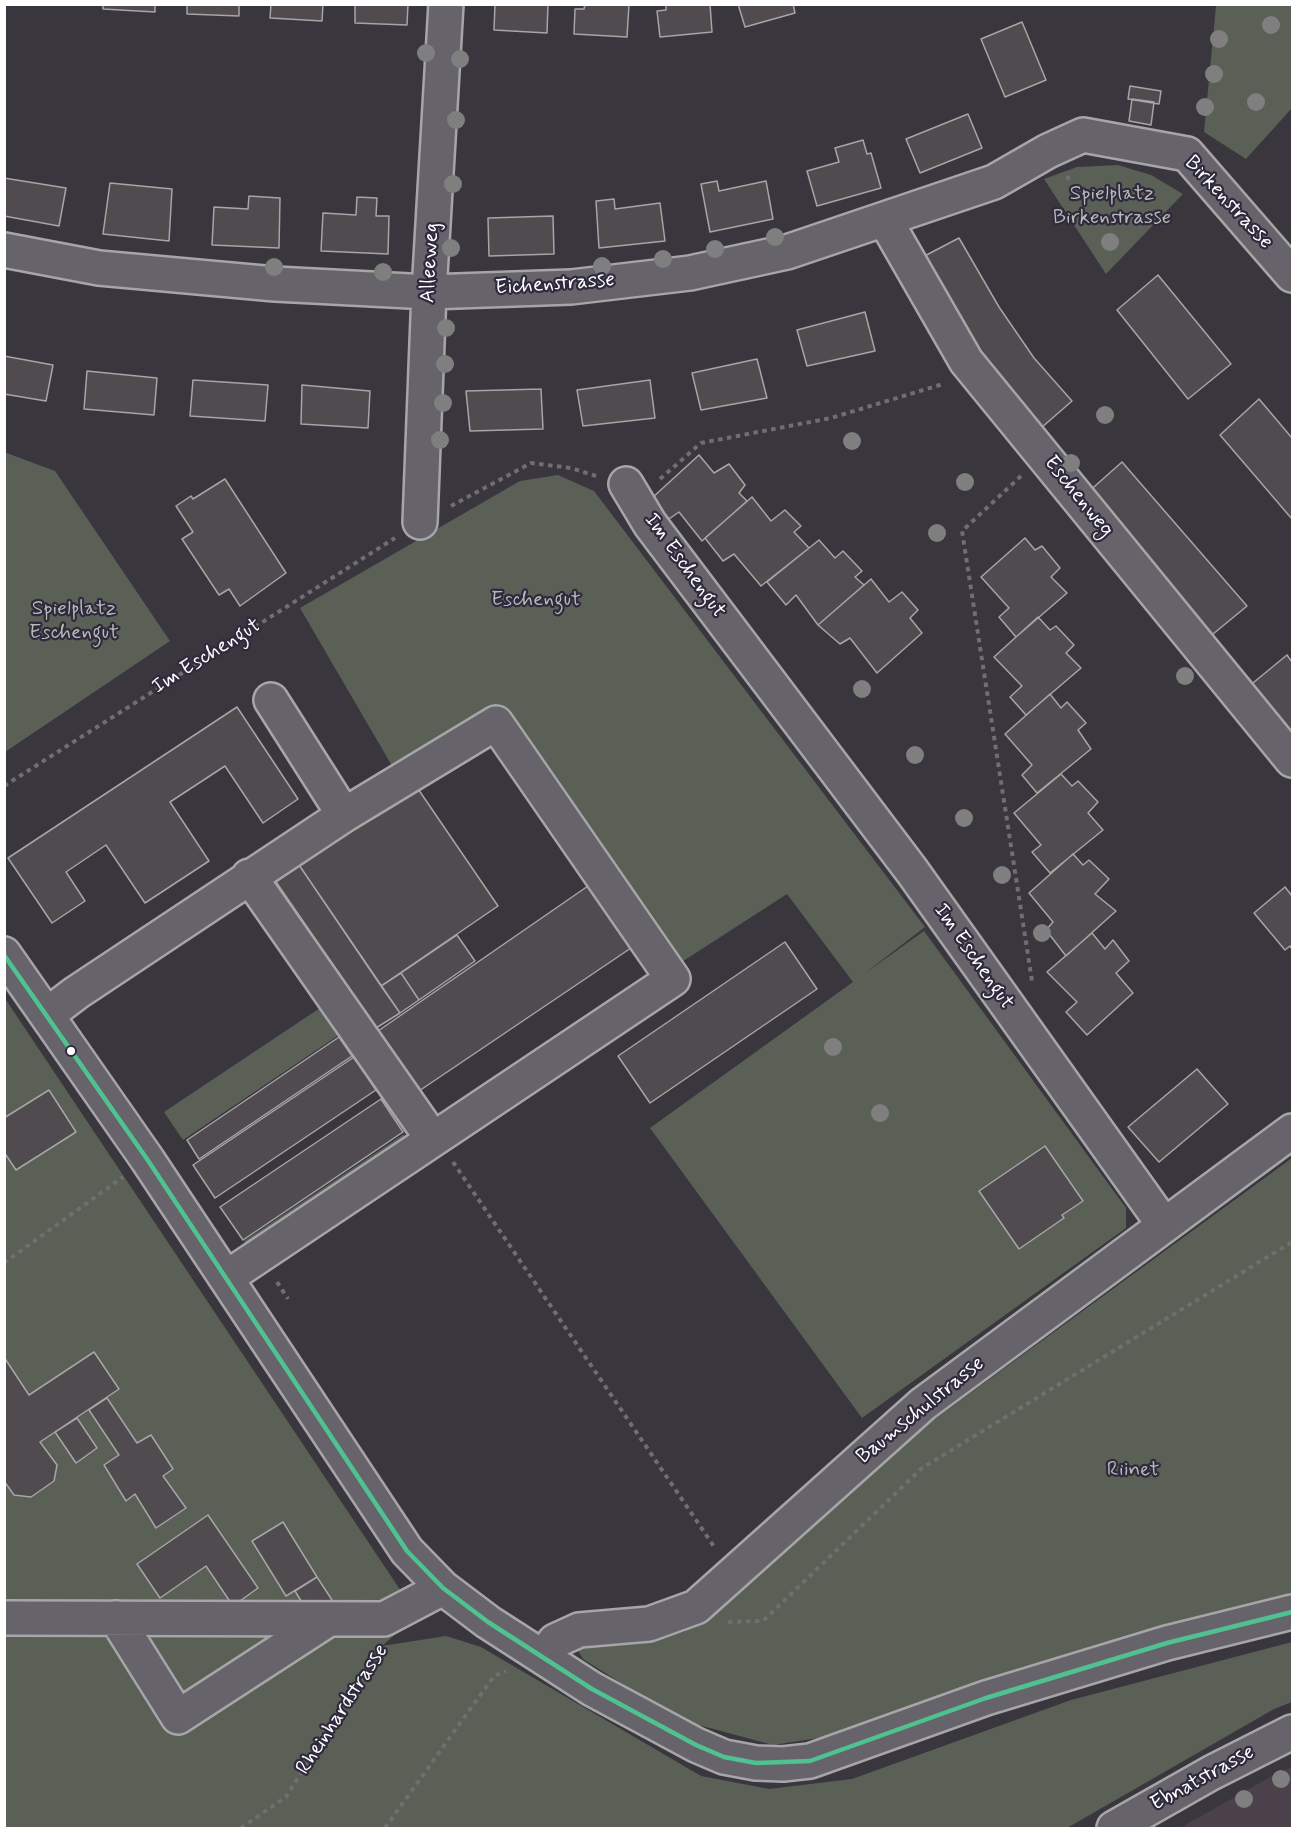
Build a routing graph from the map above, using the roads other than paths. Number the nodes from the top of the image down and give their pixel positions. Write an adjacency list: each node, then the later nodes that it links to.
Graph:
1 (446, 4): 6 (street, Alleeweg)
2 (1083, 135): 3 (street, Eichenstrasse); 5 (street, Birkenstrasse)
3 (885, 220): 6 (street, Eichenstrasse); 10 (street, Eschenweg)
4 (4, 250): 6 (street, Eichenstrasse)
5 (1293, 275)
6 (429, 292): 8 (street, Alleeweg)
7 (631, 492): 17 (street, Im Eschengut)
8 (420, 522)
9 (271, 700): 11 (street)
10 (1293, 760)
11 (344, 815): 12 (street); 16 (street)
12 (249, 876): 14 (street); 16 (street)
13 (4, 954): 14 (street)
14 (47, 1015): 18 (street)
15 (1293, 1131): 17 (street, Baumschulstrasse)
16 (434, 1137): 18 (street)
17 (1164, 1225): 24 (street, Baumschulstrasse)
18 (226, 1278): 19 (street)
19 (443, 1588): 23 (street); 24 (street)
20 (1293, 1612): 24 (street)
21 (4, 1618): 22 (street)
22 (116, 1618): 23 (street); 23 (street)
23 (329, 1619)
24 (543, 1657)
25 (1293, 1732): 26 (street, Ebnatstrasse)
26 (1114, 1828)

